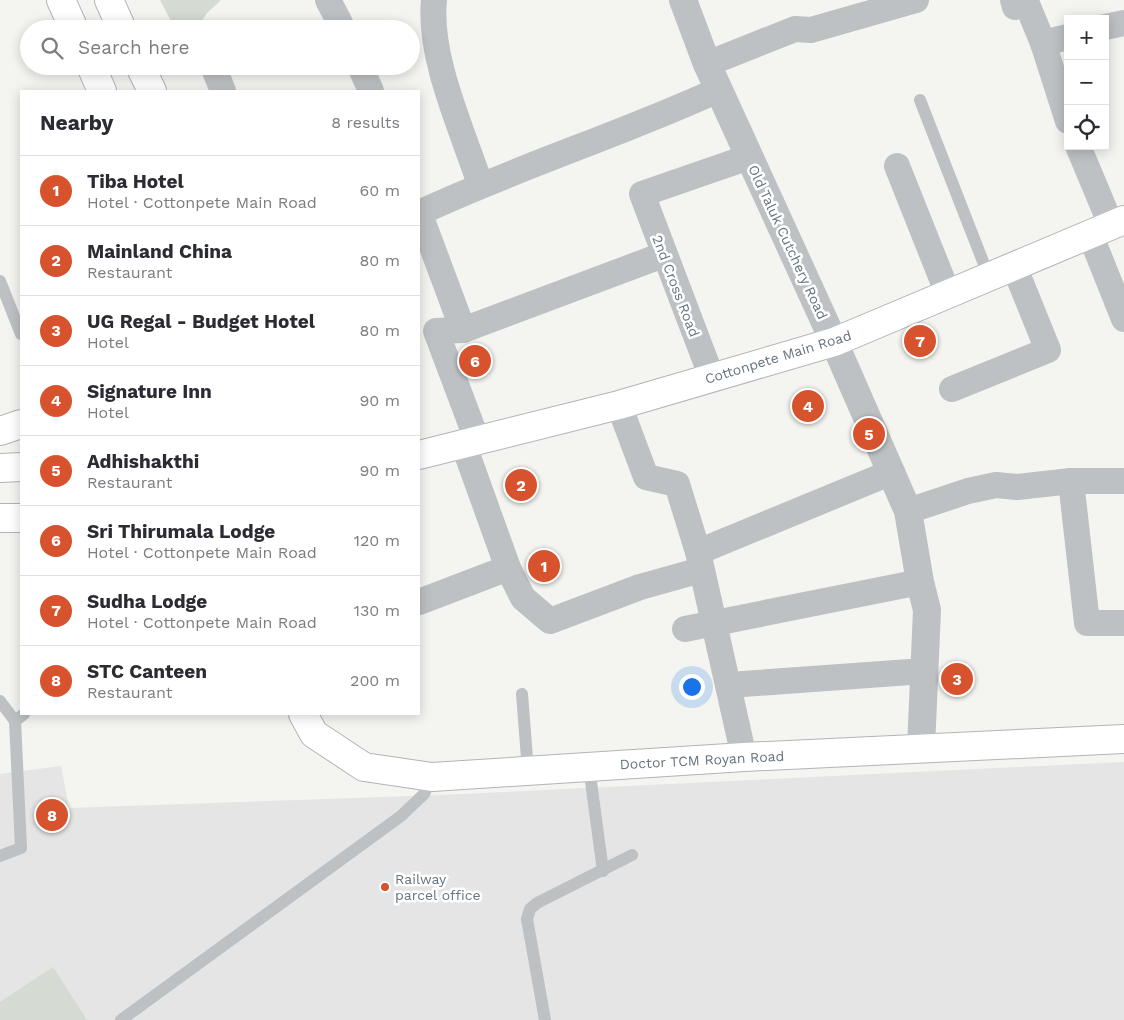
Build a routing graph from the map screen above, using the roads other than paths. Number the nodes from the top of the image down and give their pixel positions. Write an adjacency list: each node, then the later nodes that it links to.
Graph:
1 (61, 0): 9 (main road)
2 (109, 0): 10 (main road)
3 (328, 0): 11 (street)
4 (434, 0): 31 (street)
5 (683, 0): 16 (street, Old Taluk Cutchery Road)
6 (916, 0): 8 (street)
7 (1013, 0): 15 (street)
8 (882, 4): 16 (street)
9 (70, 20)
10 (118, 20)
11 (338, 20)
12 (1124, 23): 13 (street)
13 (1109, 27)
14 (1064, 38): 15 (street)
15 (1043, 43): 27 (street)
16 (707, 64): 25 (street, Old Taluk Cutchery Road)
17 (95, 75): 21 (main road)
18 (144, 75): 22 (main road)
19 (217, 75): 23 (street)
20 (364, 75): 24 (street)
21 (102, 90)
22 (152, 90)
23 (223, 90)
24 (371, 90)
25 (718, 90): 29 (street, Old Taluk Cutchery Road); 31 (street)
26 (920, 100): 35 (lane)
27 (1064, 109)
28 (1080, 150): 33 (street)
29 (749, 157): 34 (street, 2nd Cross Road); 42 (street, Old Taluk Cutchery Road)
30 (897, 166): 37 (street)
31 (480, 184): 32 (street)
32 (420, 220): 39 (street)
33 (1108, 226): 35 (main road, Cottonpete Main Road); 38 (street)
34 (663, 254): 39 (street); 43 (street, 2nd Cross Road)
35 (1002, 271): 37 (main road, Cottonpete Main Road); 44 (street)
36 (0, 281): 40 (lane)
37 (948, 294): 42 (main road, Cottonpete Main Road)
38 (1124, 319)
39 (463, 330): 41 (street)
40 (20, 331)
41 (427, 334): 46 (street)
42 (834, 342): 43 (main road, Cottonpete Main Road); 50 (street, Old Taluk Cutchery Road)
43 (712, 378): 45 (main road, Cottonpete Main Road)
44 (952, 389)
45 (619, 405): 46 (main road, Cottonpete Main Road); 56 (street)
46 (470, 442): 47 (main road, Cottonpete Main Road); 57 (street)
47 (420, 455)
48 (20, 467): 49 (main road)
49 (0, 468)
50 (892, 472): 53 (street, Old Taluk Cutchery Road); 56 (street)
51 (1071, 481): 52 (street); 53 (street); 61 (street)
52 (1124, 481)
53 (908, 512): 58 (street, Old Taluk Cutchery Road)
54 (0, 518): 55 (main road)
55 (20, 518)
56 (699, 561): 57 (street); 60 (street)
57 (508, 568): 59 (street)
58 (920, 582): 60 (street); 63 (street, Old Taluk Cutchery Road)
59 (420, 602)
60 (713, 623): 62 (street); 64 (street)
61 (1124, 623)
62 (685, 629)
63 (924, 671): 64 (street); 70 (street, Old Taluk Cutchery Road)
64 (729, 685): 71 (street)
65 (522, 694): 73 (lane)
66 (0, 701): 68 (lane)
67 (304, 715): 74 (main road, Doctor TCM Royan Road)
68 (20, 717): 75 (lane)
69 (1124, 739): 70 (main road, Doctor TCM Royan Road)
70 (921, 748): 71 (main road, Doctor TCM Royan Road)
71 (744, 757): 72 (main road, Doctor TCM Royan Road)
72 (589, 767): 73 (main road, Doctor TCM Royan Road); 77 (lane)
73 (528, 771): 74 (main road, Doctor TCM Royan Road)
74 (432, 777): 78 (lane)
75 (0, 856)
76 (632, 856): 77 (lane)
77 (603, 871): 79 (lane)
78 (121, 1020)
79 (545, 1020)

